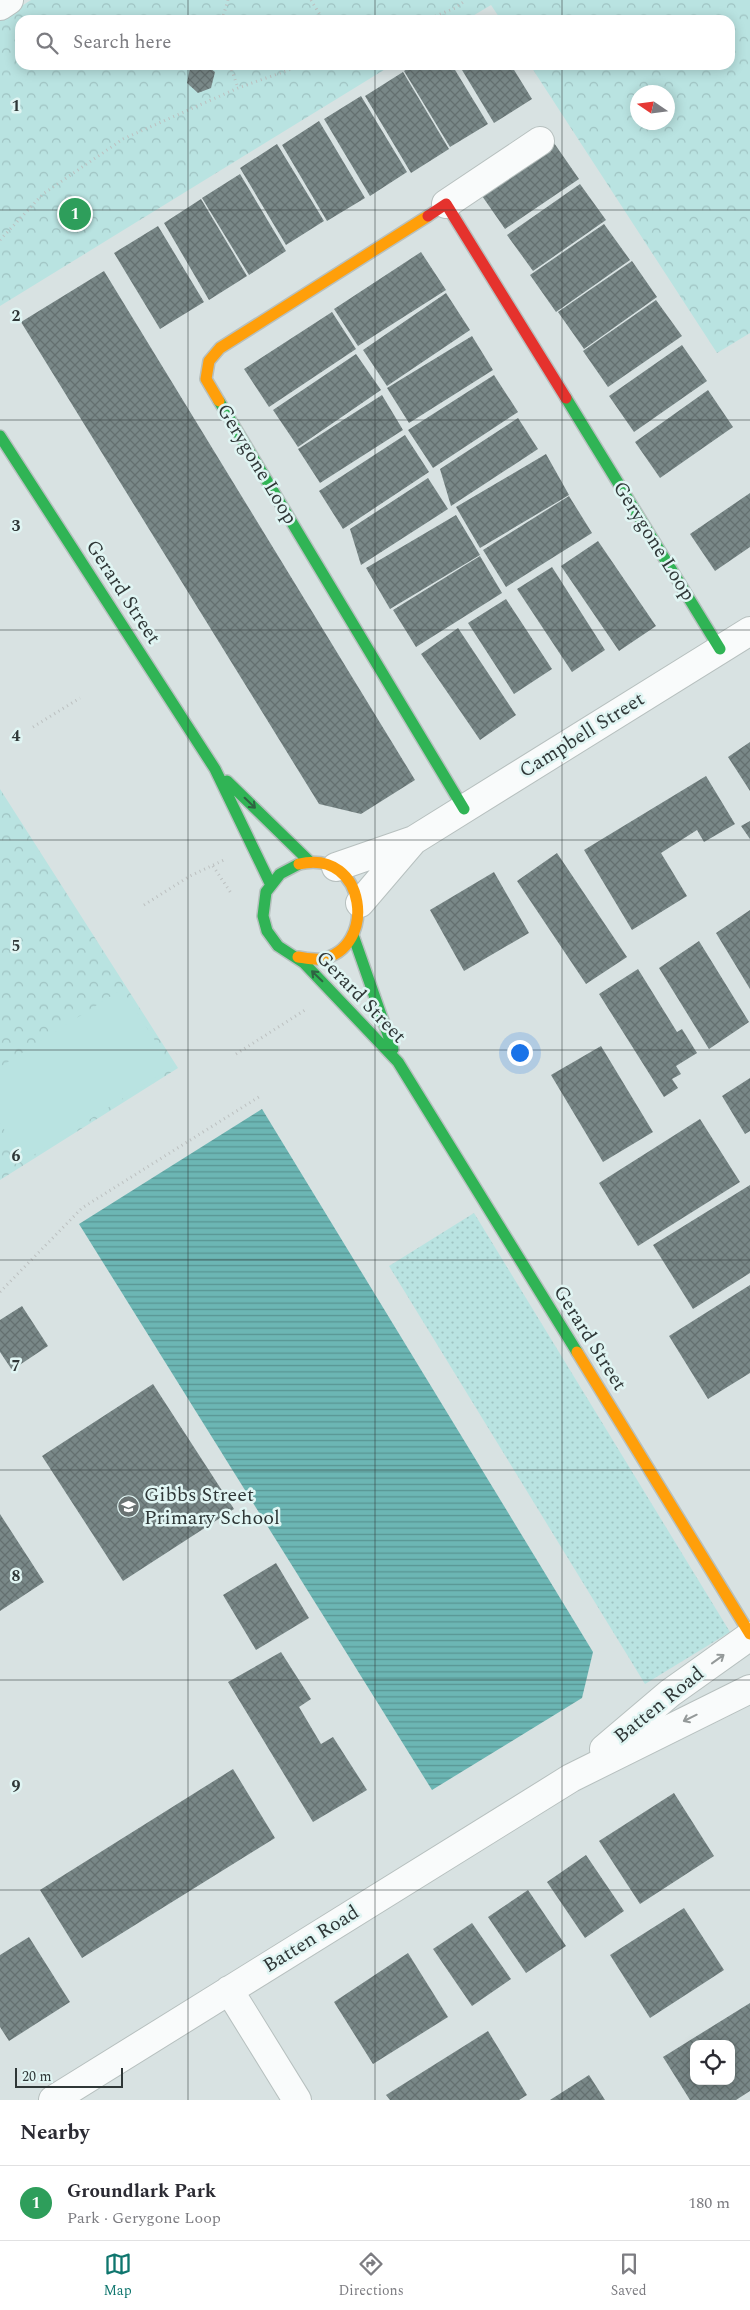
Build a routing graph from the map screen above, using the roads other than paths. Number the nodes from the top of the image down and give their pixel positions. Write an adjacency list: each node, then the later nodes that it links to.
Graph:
1 (9, 0): 2 (street)
2 (0, 6)
3 (540, 141): 4 (street, Gerygone Loop)
4 (446, 204): 7 (street, Gerygone Loop); 9 (street, Gerygone Loop)
5 (0, 436): 8 (street, Gerard Street)
6 (750, 631): 7 (street, Campbell Street)
7 (720, 649): 9 (street, Campbell Street)
8 (215, 769): 11 (street, Gerard Street, one-way to 11); 12 (street, Gerard Street)
9 (464, 809): 10 (street, Campbell Street)
10 (414, 840): 11 (street, Campbell Street); 13 (street, Campbell Street)
11 (323, 865): 12 (street); 13 (street)
12 (270, 883): 15 (street)
13 (360, 902): 14 (street)
14 (353, 935): 15 (street); 16 (street, Gerard Street)
15 (298, 957): 16 (street, Gerard Street, one-way to 15)
16 (398, 1062): 17 (street, Gerard Street)
17 (750, 1635): 19 (street, Batten Road, one-way to 17)
18 (750, 1690): 19 (street, Batten Road, one-way to 19)
19 (570, 1778): 20 (street, Batten Road)
20 (229, 1990): 21 (street, Batten Road); 22 (street)
21 (53, 2100)
22 (297, 2100)

